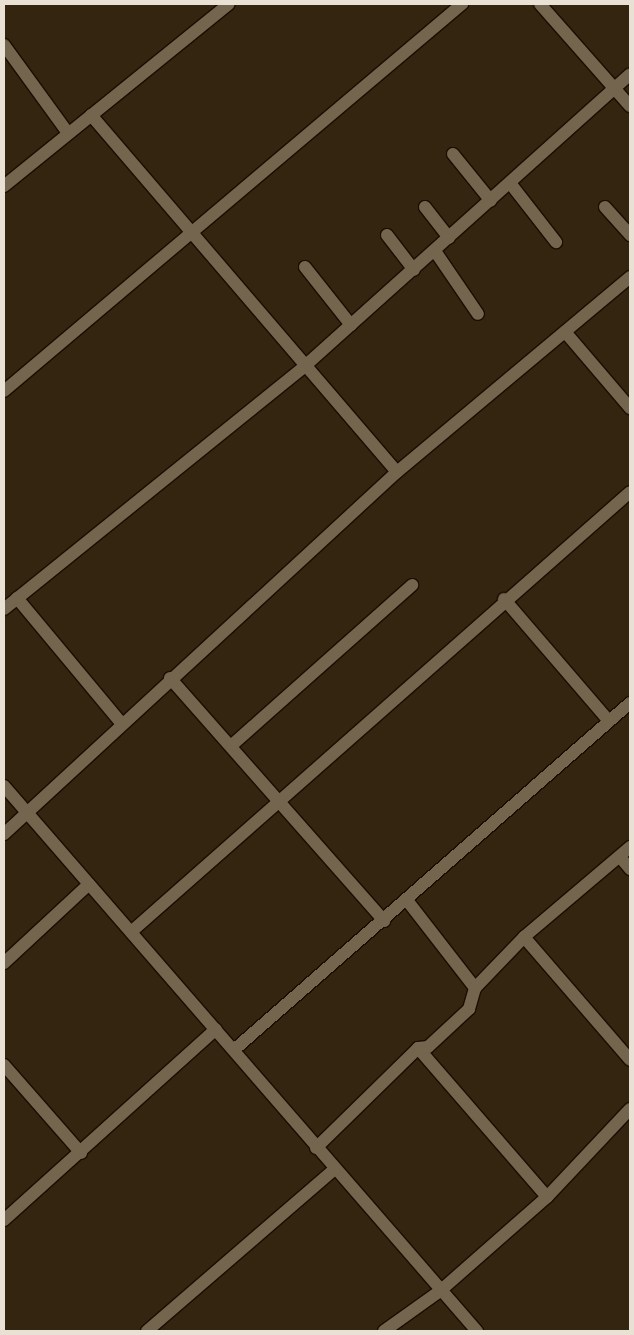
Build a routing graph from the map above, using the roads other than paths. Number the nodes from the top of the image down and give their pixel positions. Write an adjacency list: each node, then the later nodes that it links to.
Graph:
1 (230, 4): 8 (street)
2 (462, 4): 16 (street)
3 (540, 4): 6 (street)
4 (4, 45): 9 (street)
5 (630, 74): 6 (street)
6 (615, 89): 7 (street); 11 (street)
7 (630, 106)
8 (91, 115): 9 (street); 16 (street)
9 (68, 132): 12 (street)
10 (454, 154): 13 (street)
11 (510, 184): 13 (street); 20 (street)
12 (4, 186)
13 (490, 201): 19 (street)
14 (425, 207): 19 (street)
15 (606, 207): 18 (street)
16 (193, 234): 28 (street); 29 (street)
17 (387, 235): 23 (street)
18 (630, 236)
19 (449, 238): 21 (street)
20 (556, 242)
21 (435, 250): 23 (street); 25 (street)
22 (305, 267): 26 (street)
23 (414, 270): 26 (street)
24 (630, 277): 27 (street)
25 (478, 314)
26 (352, 326): 28 (street)
27 (566, 333): 30 (street); 31 (street)
28 (306, 365): 31 (street); 34 (street)
29 (4, 391)
30 (630, 408)
31 (397, 472): 37 (street)
32 (630, 492): 35 (street)
33 (412, 585): 41 (street)
34 (17, 598): 36 (street); 40 (street)
35 (504, 599): 39 (street); 43 (street)
36 (4, 609)
37 (170, 678): 40 (street); 41 (street)
38 (630, 703): 39 (street)
39 (609, 721): 50 (street)
40 (122, 724): 44 (street)
41 (232, 745): 43 (street)
42 (4, 786): 44 (street)
43 (279, 798): 51 (street); 52 (street)
44 (27, 812): 45 (street); 49 (street)
45 (4, 834)
46 (630, 846): 47 (street)
47 (620, 857): 48 (street); 53 (street)
48 (630, 869)
49 (89, 884): 52 (street); 54 (street)
50 (406, 899): 51 (street); 55 (street)
51 (384, 921): 58 (street)
52 (131, 932): 56 (street)
53 (524, 937): 55 (street); 59 (street)
54 (4, 964)
55 (475, 988): 57 (street)
56 (216, 1029): 58 (street); 63 (street)
57 (418, 1048): 62 (street); 65 (street)
58 (235, 1049): 62 (street)
59 (630, 1060)
60 (4, 1065): 63 (street)
61 (630, 1109): 65 (street)
62 (316, 1148): 64 (street)
63 (81, 1153): 66 (street)
64 (335, 1169): 67 (street); 68 (street)
65 (547, 1197): 67 (street)
66 (4, 1220)
67 (440, 1291): 69 (street); 70 (street)
68 (147, 1331)
69 (384, 1331)
70 (477, 1331)

